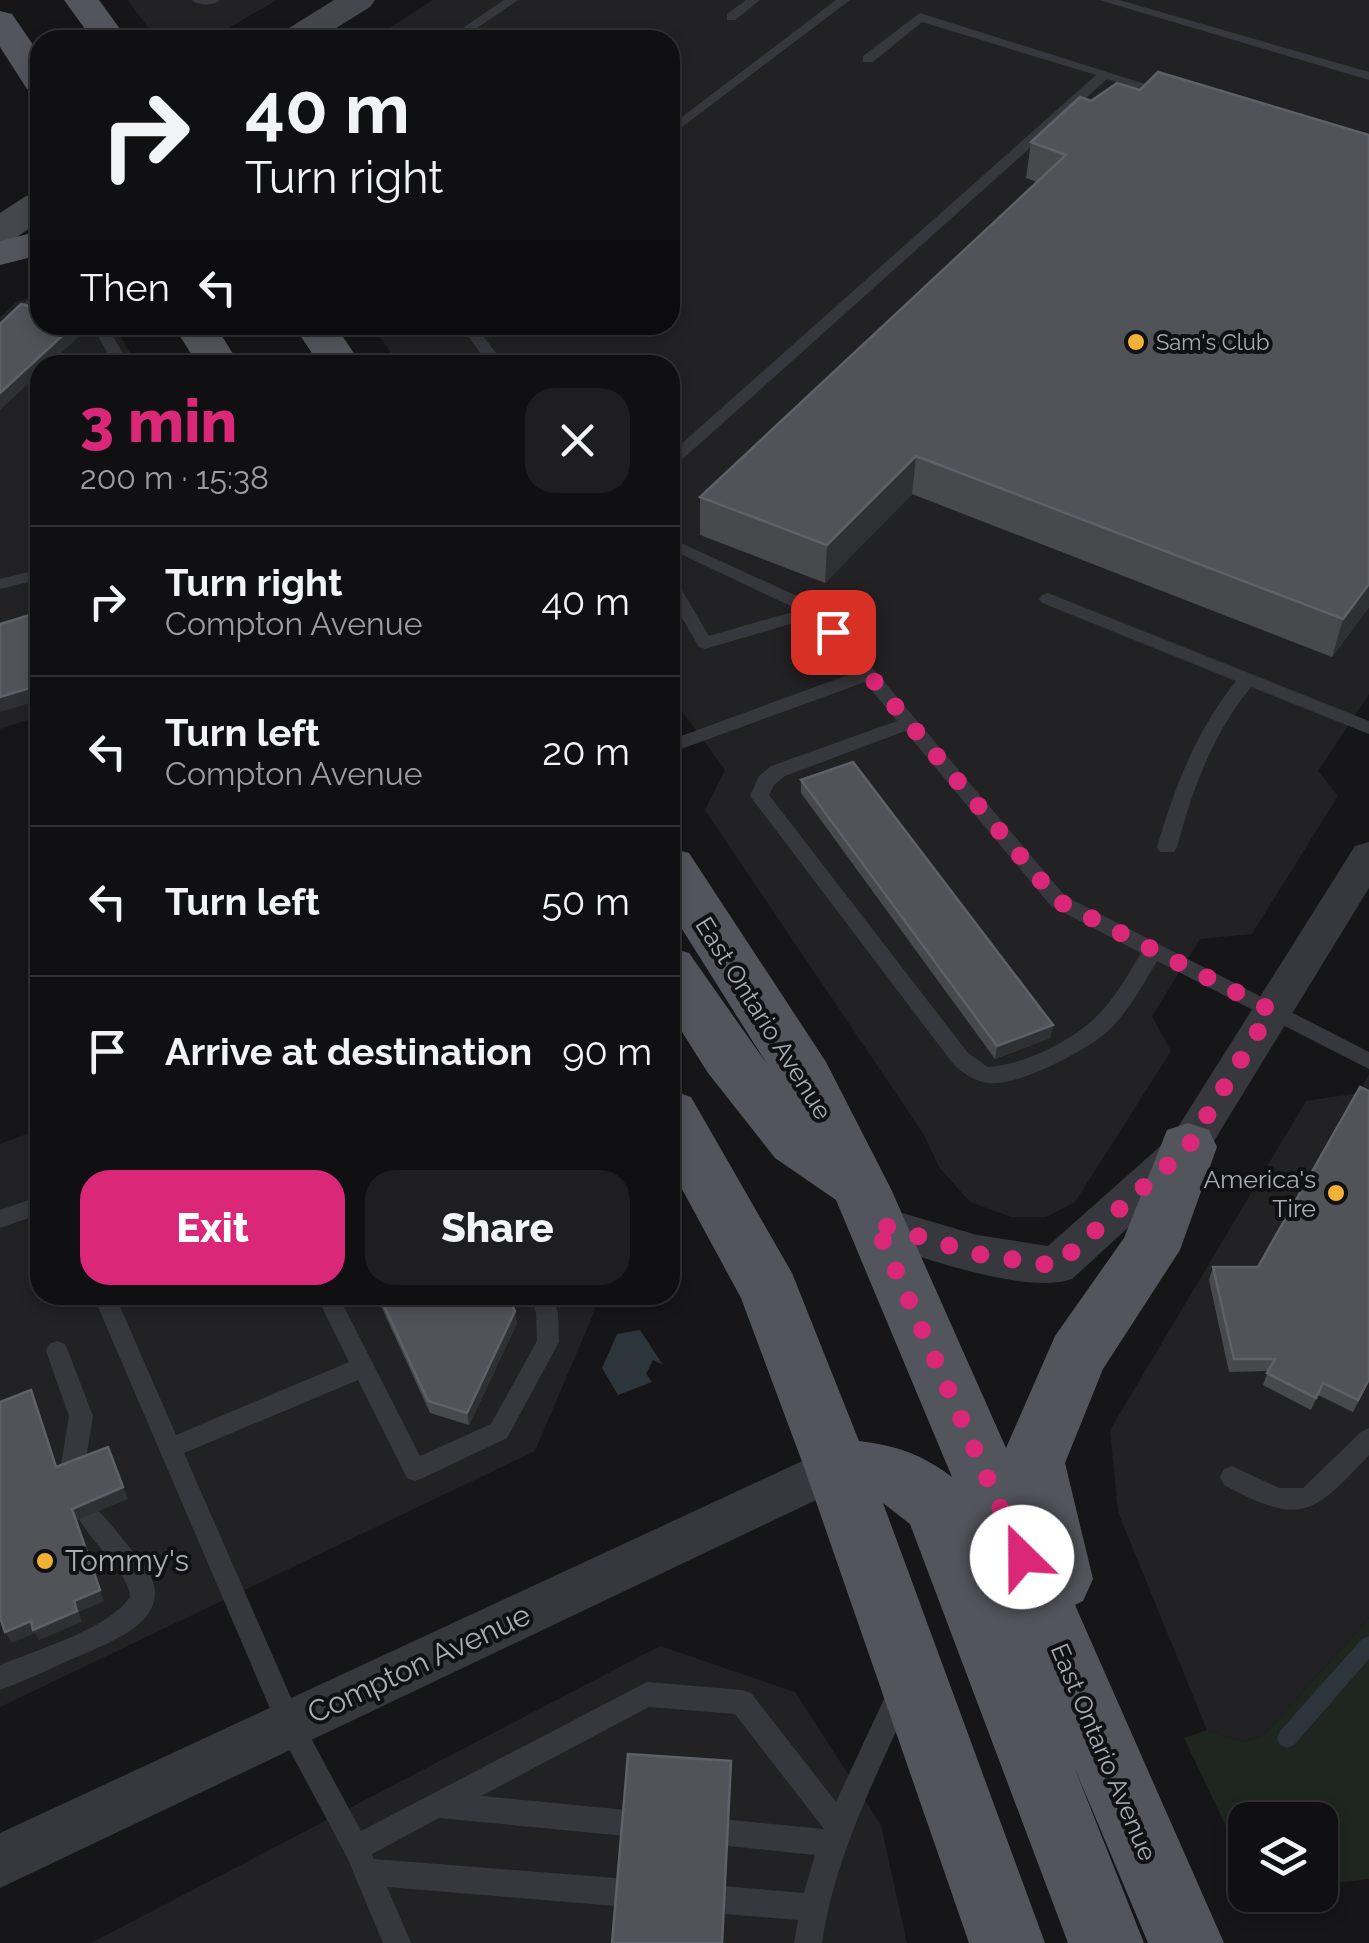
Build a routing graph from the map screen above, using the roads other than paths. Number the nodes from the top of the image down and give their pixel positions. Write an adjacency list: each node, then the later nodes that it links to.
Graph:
1 (80, 0): 11 (main road)
2 (198, 0): 3 (lane)
3 (214, 0)
4 (358, 0): 12 (main road)
5 (512, 0): 13 (lane)
6 (754, 0): 9 (lane)
7 (844, 0): 19 (lane)
8 (1105, 0): 17 (lane)
9 (731, 17)
10 (0, 21): 15 (main road)
11 (103, 30)
12 (309, 30)
13 (466, 30)
14 (868, 59): 16 (lane)
15 (30, 66)
16 (1104, 75): 18 (lane); 26 (lane)
17 (1369, 76)
18 (1180, 97)
19 (680, 124)
20 (30, 211): 21 (main road)
21 (0, 231)
22 (30, 246): 23 (main road)
23 (0, 253)
24 (30, 305): 25 (lane)
25 (0, 332)
26 (680, 453)
27 (680, 548): 32 (lane)
28 (30, 576): 29 (lane)
29 (0, 584)
30 (1048, 599): 34 (lane)
31 (680, 601): 32 (lane)
32 (815, 611): 33 (lane)
33 (869, 674): 35 (lane); 37 (lane)
34 (1248, 679): 36 (lane); 38 (lane)
35 (909, 723): 41 (lane); 41 (lane)
36 (1369, 728)
37 (680, 742)
38 (1167, 847)
39 (1369, 856): 43 (street)
40 (680, 883): 47 (main road, East Ontario Avenue)
41 (1152, 952): 43 (lane)
42 (680, 983): 47 (main road)
43 (1271, 1010): 44 (lane); 46 (street)
44 (1369, 1061)
45 (680, 1131): 57 (main road)
46 (1188, 1147): 47 (street); 63 (main road)
47 (868, 1206): 63 (main road, East Ontario Avenue)
48 (30, 1210): 49 (lane)
49 (0, 1220)
50 (108, 1305): 56 (lane)
51 (332, 1305): 54 (lane)
52 (545, 1305): 54 (lane)
53 (56, 1352): 58 (lane)
54 (363, 1367): 56 (lane)
55 (1369, 1439): 59 (lane)
56 (171, 1448): 64 (lane)
57 (837, 1468): 61 (main road); 64 (street, Compton Avenue); 73 (main road)
58 (76, 1474)
59 (1232, 1477)
60 (89, 1515): 62 (lane)
61 (910, 1671): 66 (lane); 72 (main road)
62 (0, 1678)
63 (1092, 1724): 74 (main road, East Ontario Avenue)
64 (290, 1725): 67 (lane); 68 (street, Compton Avenue)
65 (438, 1805): 66 (lane); 66 (lane); 67 (lane)
66 (837, 1836): 69 (lane)
67 (361, 1860): 69 (lane); 70 (lane)
68 (0, 1861)
69 (812, 1907): 71 (lane)
70 (397, 1943)
71 (808, 1943)
72 (1006, 1943)
73 (1106, 1943)
74 (1186, 1943)

